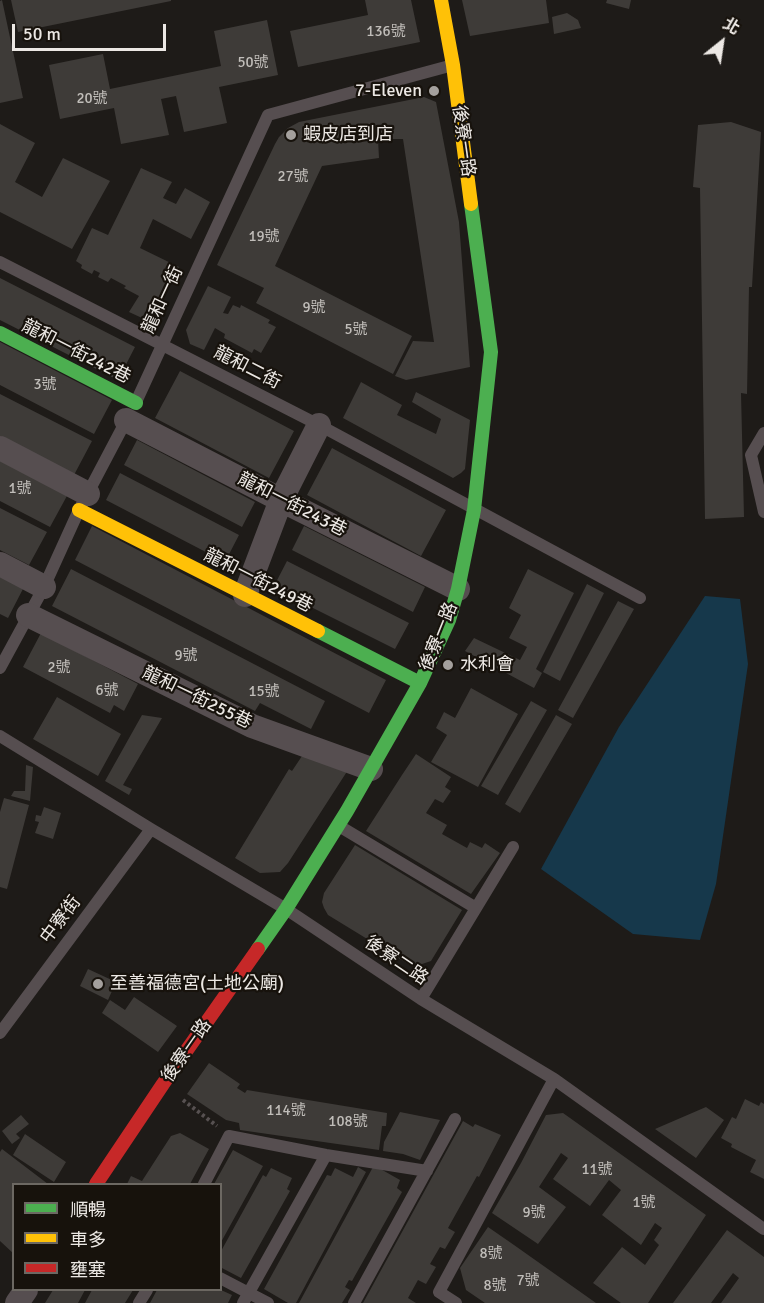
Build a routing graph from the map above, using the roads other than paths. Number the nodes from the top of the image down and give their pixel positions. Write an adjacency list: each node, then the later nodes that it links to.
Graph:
1 (441, 0): 2 (street, 後寮一路)
2 (453, 64): 5 (lane, 龍和一街); 12 (street, 後寮一路)
3 (0, 262): 5 (lane, 龍和二街)
4 (0, 333): 6 (street, 龍和一街242巷)
5 (162, 345): 6 (lane, 龍和一街); 7 (lane, 龍和二街)
6 (131, 412): 10 (street, 龍和一街243巷); 11 (lane, 龍和一街)
7 (319, 425): 10 (street); 12 (lane, 龍和二街)
8 (764, 434): 13 (lane)
9 (0, 448): 11 (street)
10 (281, 500): 16 (street, 龍和一街243巷); 17 (street)
11 (84, 502): 15 (lane, 龍和一街); 17 (street, 龍和一街249巷)
12 (474, 510): 16 (street, 後寮一路); 18 (lane, 龍和二街)
13 (764, 512)
14 (0, 564): 15 (street)
15 (44, 587): 19 (lane, 龍和一街)
16 (458, 589): 21 (street, 後寮一路)
17 (245, 595): 21 (street, 龍和一街249巷)
18 (639, 597)
19 (28, 615): 20 (lane, 龍和一街); 23 (street, 龍和一街255巷)
20 (0, 668)
21 (420, 683): 23 (street, 後寮一路)
22 (0, 736): 25 (lane, 後寮二路)
23 (371, 769): 24 (street, 後寮一路)
24 (338, 825): 27 (lane); 28 (street, 後寮一路)
25 (151, 829): 28 (lane, 後寮二路); 30 (lane, 中寮街)
26 (513, 847): 27 (lane)
27 (476, 908): 29 (lane)
28 (286, 909): 29 (lane, 後寮二路); 35 (street, 後寮一路)
29 (421, 999): 31 (lane, 後寮二路)
30 (0, 1033)
31 (554, 1078): 37 (lane, 後寮二路); 42 (lane)
32 (456, 1119): 34 (lane)
33 (326, 1155): 34 (lane); 36 (lane); 39 (lane)
34 (427, 1171): 41 (lane)
35 (97, 1183)
36 (205, 1183)
37 (764, 1229)
38 (222, 1280): 39 (lane)
39 (245, 1298): 40 (lane)
40 (268, 1303)
41 (354, 1303)
42 (456, 1303)

